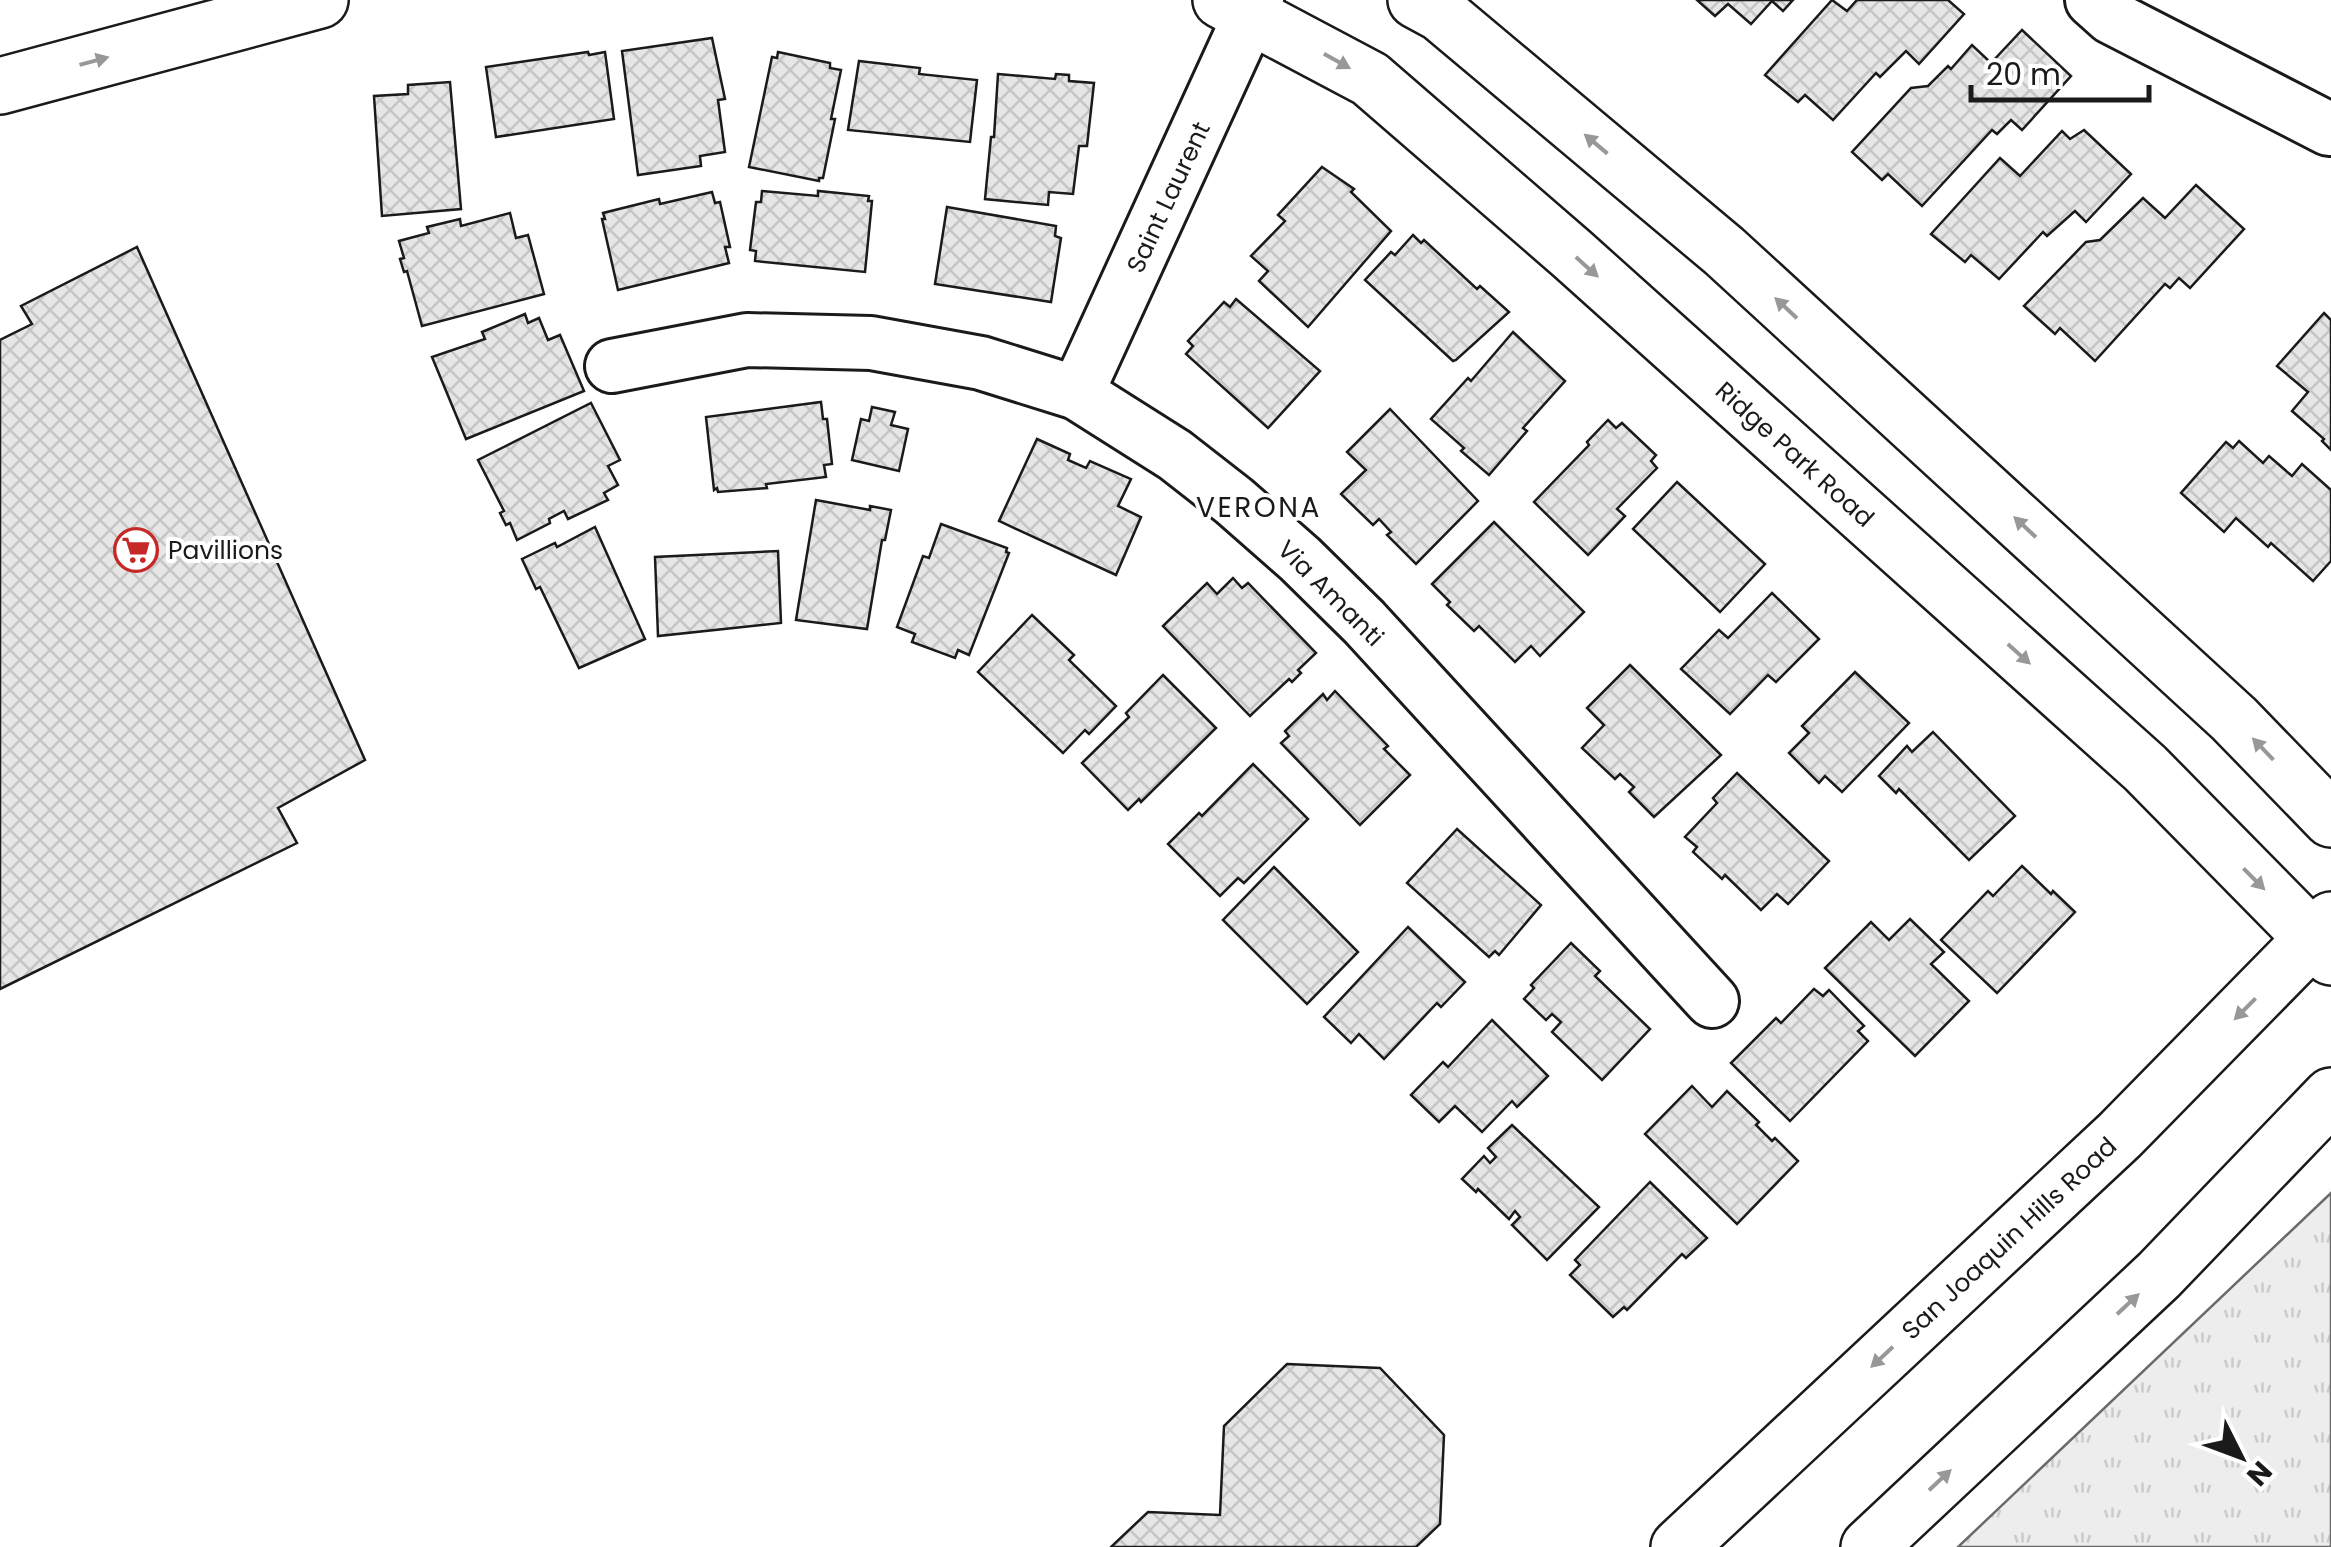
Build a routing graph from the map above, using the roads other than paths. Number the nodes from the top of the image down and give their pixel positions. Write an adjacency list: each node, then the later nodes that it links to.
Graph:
1 (320, 0): 5 (street, one-way to 1)
2 (1416, 0): 9 (street, one-way to 2)
3 (2092, 0): 6 (street)
4 (1243, 5): 8 (street, Saint Laurent); 10 (street, Ridge Park Road, one-way to 10)
5 (0, 86)
6 (2330, 128)
7 (612, 366): 8 (street, Via Amanti)
8 (1077, 393): 11 (street, Via Amanti)
9 (2331, 819)
10 (2325, 939): 13 (street, San Joaquin Hills Road, one-way to 13)
11 (1712, 1001)
12 (2331, 1096): 14 (street, one-way to 12)
13 (1679, 1547)
14 (1869, 1547)

